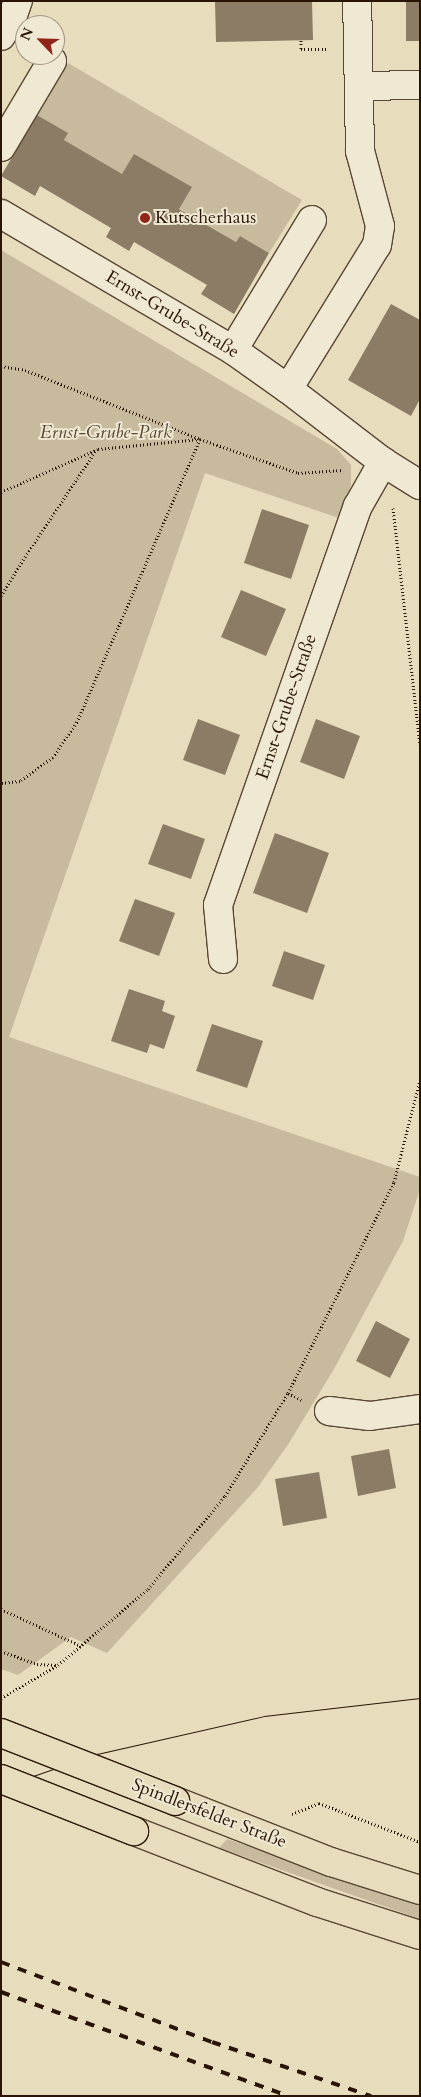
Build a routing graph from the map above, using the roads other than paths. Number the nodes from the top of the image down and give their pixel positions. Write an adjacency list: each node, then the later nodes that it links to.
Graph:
1 (18, 1): 3 (street)
2 (357, 1): 6 (street)
3 (1, 36)
4 (50, 65): 7 (street)
5 (420, 85): 6 (street)
6 (359, 86): 11 (street)
7 (1, 147)
8 (1, 214): 10 (street, Ernst-Grube-Straße)
9 (312, 220): 10 (street)
10 (233, 350): 11 (street, Ernst-Grube-Straße)
11 (288, 389): 12 (street, Ernst-Grube-Straße)
12 (400, 473): 13 (street, Ernst-Grube-Straße)
13 (223, 958)
14 (420, 1409): 15 (street)
15 (329, 1411)
16 (1, 1733): 18 (highway, Spindlersfelder Straße, bridge)
17 (1, 1779): 19 (highway, bridge)
18 (420, 1890)
19 (420, 1935)

